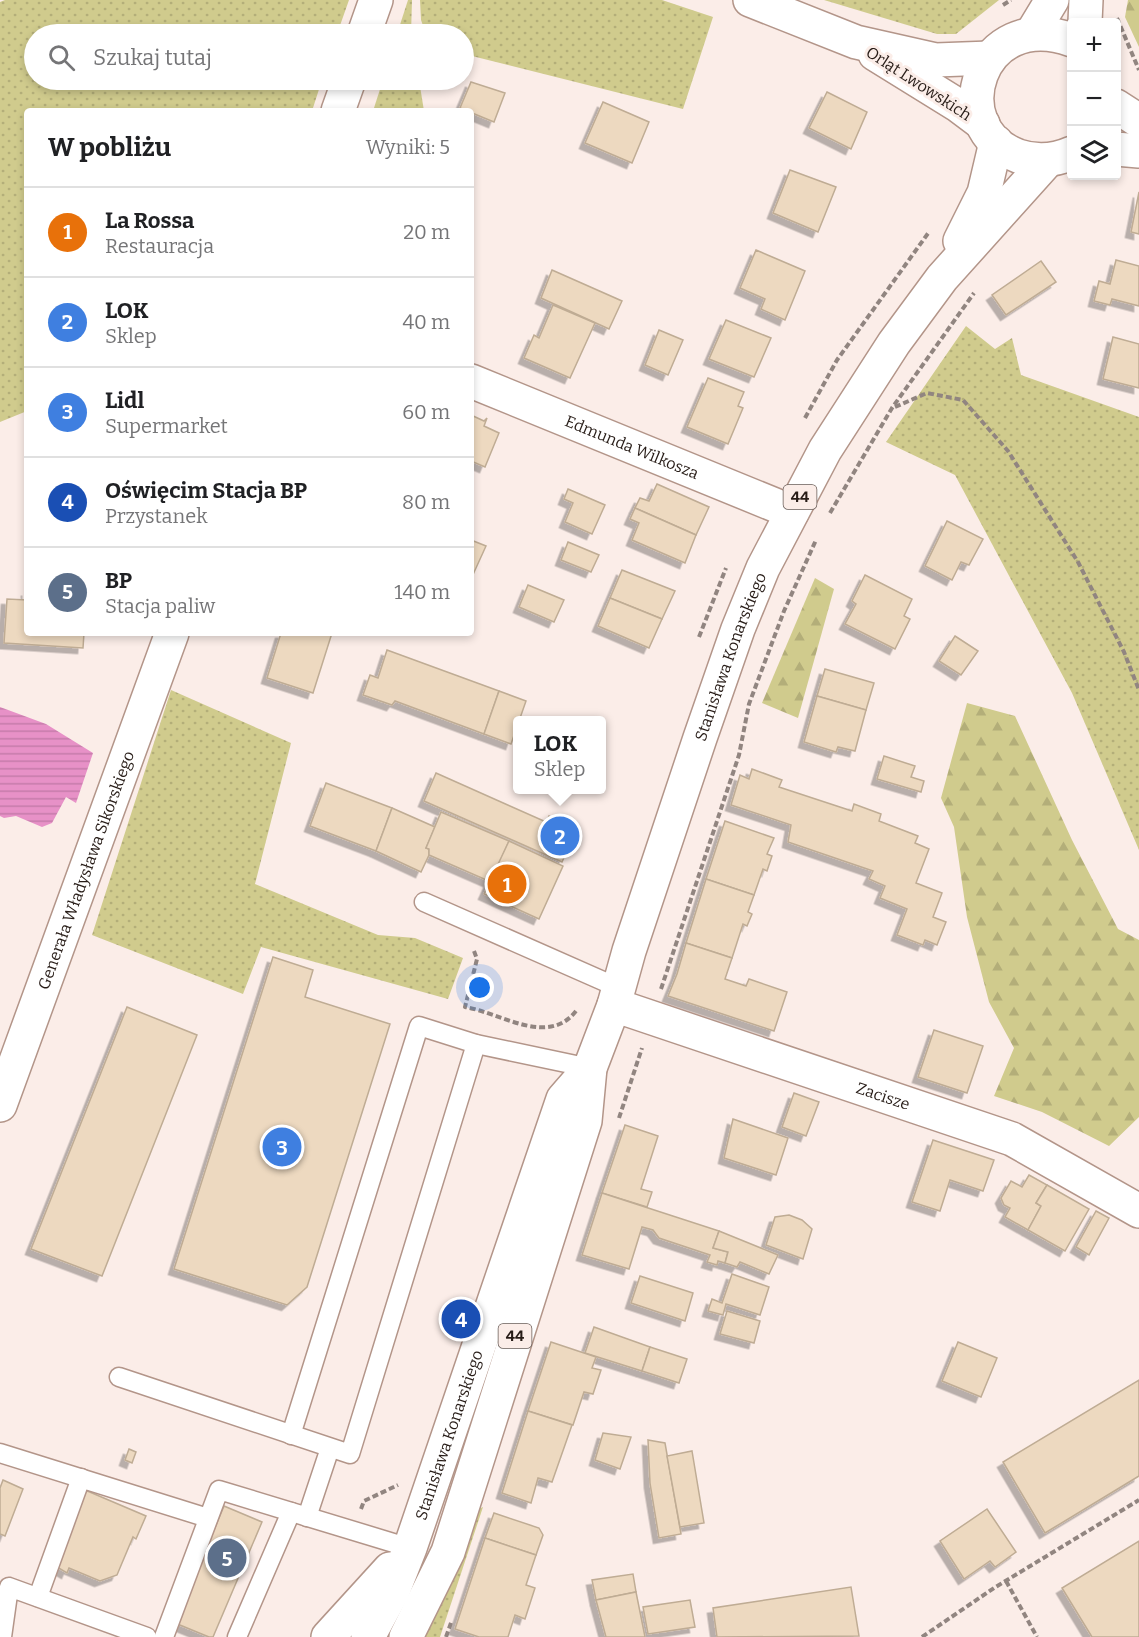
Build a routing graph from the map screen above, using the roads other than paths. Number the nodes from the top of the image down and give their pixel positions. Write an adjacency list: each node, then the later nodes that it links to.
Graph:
1 (376, 0): 6 (main road)
2 (750, 0): 9 (main road, Orląt Lwowskich)
3 (1052, 0): 7 (main road)
4 (1086, 0): 5 (main road)
5 (1085, 18)
6 (368, 24)
7 (1032, 33): 8 (main road); 10 (main road)
8 (1067, 38)
9 (856, 42): 10 (main road, Orląt Lwowskich); 15 (main road, Orląt Lwowskich)
10 (990, 57): 15 (main road, Stanisława Konarskiego / 44)
11 (345, 90): 12 (main road)
12 (339, 108)
13 (1121, 109): 14 (main road)
14 (1139, 121)
15 (989, 133): 18 (main road, Stanisława Konarskiego / 44); 19 (main road, Stanisława Konarskiego / 44)
16 (1121, 149): 17 (main road)
17 (1139, 151)
18 (1060, 157): 19 (main road, Stanisława Konarskiego / 44)
19 (942, 278): 21 (main road, Stanisława Konarskiego / 44)
20 (474, 382): 21 (main road, Edmunda Wilkosza)
21 (792, 512): 24 (main road, Stanisława Konarskiego / 44)
22 (171, 636): 27 (main road, Generała Władysława Sikorskiego)
23 (424, 902): 24 (lane)
24 (617, 997): 26 (main road, Stanisława Konarskiego / 44); 28 (main road, Zacisze)
25 (476, 1044): 26 (lane); 30 (lane); 31 (lane)
26 (590, 1068): 36 (main road, Stanisława Konarskiego / 44); 45 (main road, Stanisława Konarskiego / 44)
27 (0, 1106)
28 (1139, 1211)
29 (119, 1377): 30 (lane)
30 (291, 1435): 31 (lane)
31 (330, 1448): 34 (lane)
32 (0, 1453): 33 (lane)
33 (81, 1478): 35 (lane); 38 (lane)
34 (299, 1514): 35 (lane); 36 (lane); 42 (lane)
35 (208, 1518): 41 (lane)
36 (410, 1548): 43 (main road); 44 (main road, Stanisława Konarskiego / 44)
37 (4, 1585): 38 (lane); 39 (lane)
38 (38, 1597): 40 (lane)
39 (2, 1637)
40 (147, 1637)
41 (164, 1637)
42 (237, 1637)
43 (328, 1637)
44 (368, 1637)
45 (406, 1637)

